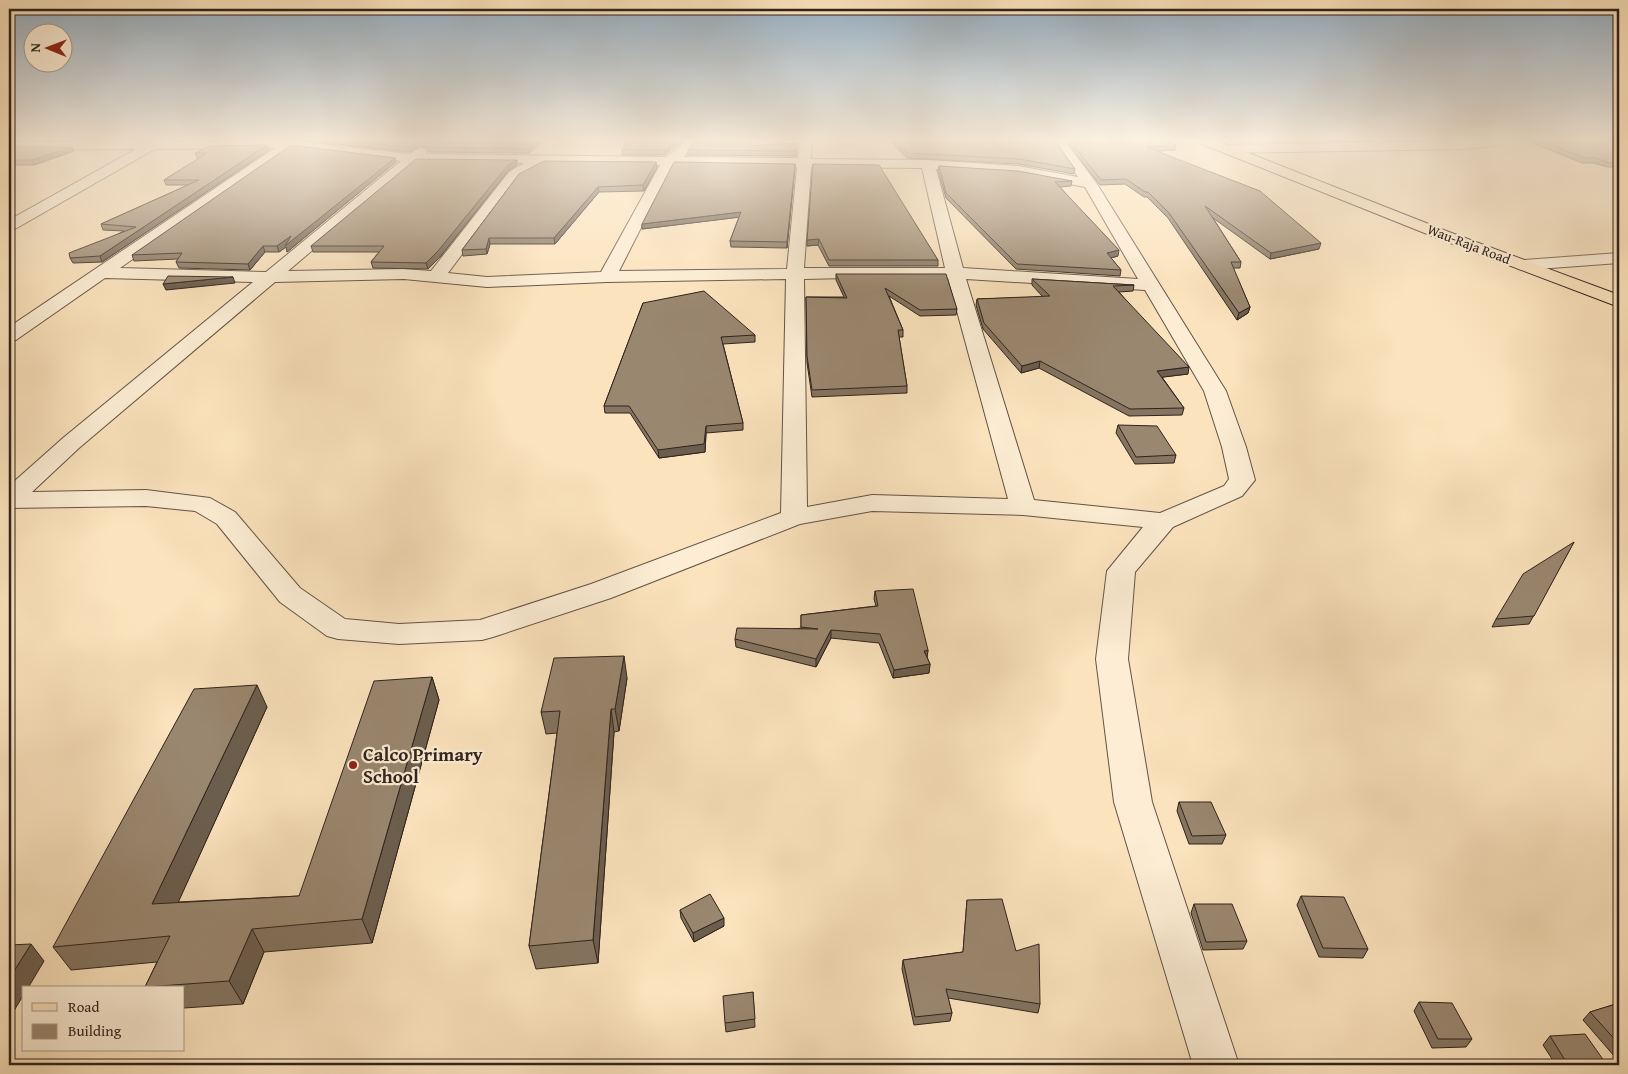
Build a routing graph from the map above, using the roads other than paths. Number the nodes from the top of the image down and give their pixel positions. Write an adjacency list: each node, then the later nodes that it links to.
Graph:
1 (72, 191): 10 (street)
2 (221, 191): 13 (street)
3 (372, 191): 16 (street)
4 (502, 191): 18 (street)
5 (652, 191): 17 (street)
6 (802, 191): 15 (street)
7 (935, 191): 14 (street)
8 (1094, 191): 19 (street)
9 (1335, 191): 12 (main road, Wau-Raja Road)
10 (9, 226)
11 (1619, 258): 12 (street)
12 (1524, 265): 20 (main road, Wau-Raja Road)
13 (101, 273): 16 (street); 21 (street)
14 (955, 273): 15 (street); 19 (street); 23 (street)
15 (795, 274): 17 (street); 24 (street)
16 (268, 277): 18 (street); 22 (street)
17 (607, 277): 18 (street)
18 (435, 278)
19 (1152, 285): 25 (street)
20 (1619, 302)
21 (9, 336)
22 (9, 500): 24 (street)
23 (1023, 507): 24 (street); 25 (street)
24 (794, 517)
25 (1162, 521): 26 (street)
26 (1216, 1065)

